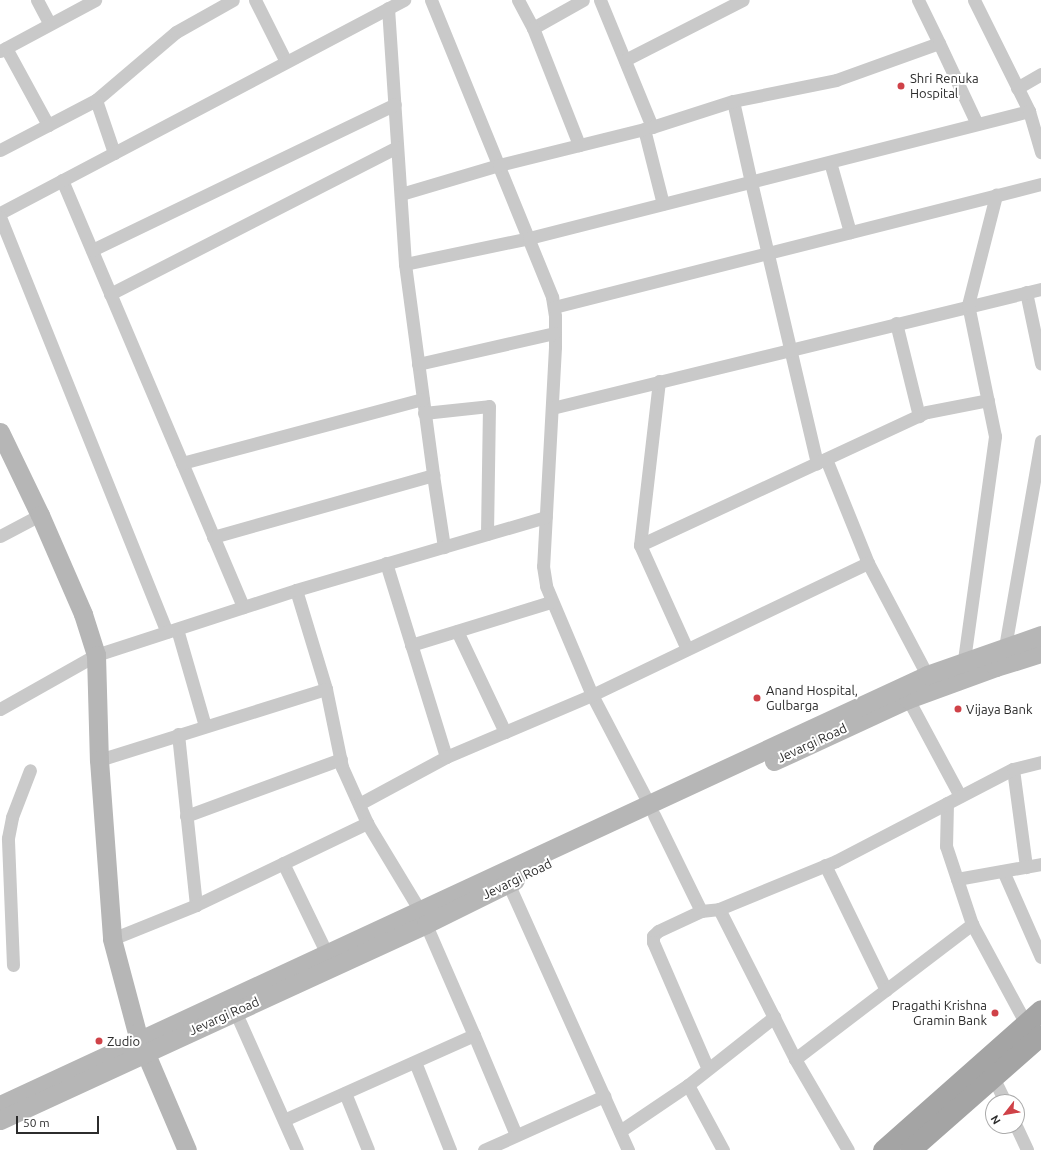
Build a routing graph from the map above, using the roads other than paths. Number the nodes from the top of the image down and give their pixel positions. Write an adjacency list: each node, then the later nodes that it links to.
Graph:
1 (38, 0): 14 (street)
2 (95, 0): 14 (street)
3 (233, 0): 22 (street)
4 (255, 0): 19 (street)
5 (404, 0): 13 (street)
6 (431, 0): 35 (street)
7 (518, 0): 15 (street)
8 (583, 0): 15 (street)
9 (600, 0): 18 (street)
10 (743, 0): 18 (street)
11 (918, 0): 16 (street)
12 (974, 0): 21 (street)
13 (388, 8): 19 (street); 24 (street)
14 (50, 24): 17 (street)
15 (533, 28): 29 (street)
16 (939, 43): 23 (street); 26 (street)
17 (3, 50): 27 (street)
18 (625, 60): 28 (street)
19 (286, 62): 33 (street)
20 (1041, 74): 21 (street)
21 (1017, 88): 25 (street)
22 (96, 100): 27 (street); 33 (street)
23 (733, 102): 28 (street); 37 (street)
24 (394, 104): 30 (street); 46 (street)
25 (1029, 111): 26 (street); 32 (street)
26 (977, 124): 34 (street)
27 (48, 125): 31 (street)
28 (648, 128): 29 (street); 41 (street)
29 (579, 145): 35 (street)
30 (398, 147): 39 (street); 51 (street)
31 (0, 150)
32 (1041, 152)
33 (114, 153): 36 (street)
34 (830, 162): 37 (street); 44 (street)
35 (499, 165): 39 (street); 45 (street)
36 (62, 180): 42 (street); 46 (street)
37 (751, 182): 41 (street); 47 (street)
38 (1041, 184): 40 (street)
39 (400, 194): 48 (street)
40 (996, 196): 44 (street); 52 (street)
41 (663, 204): 45 (street)
42 (0, 213)
43 (0, 217): 82 (street)
44 (850, 232): 47 (street)
45 (529, 238): 48 (street); 53 (street)
46 (92, 250): 51 (street)
47 (767, 253): 53 (street); 56 (street)
48 (405, 264): 58 (street)
49 (1041, 288): 50 (street)
50 (1026, 292): 52 (street); 57 (street)
51 (110, 294): 68 (street)
52 (968, 305): 54 (street); 61 (street)
53 (554, 307): 55 (street)
54 (896, 323): 56 (street); 64 (street)
55 (555, 333): 58 (street); 62 (street)
56 (792, 350): 59 (street); 67 (street)
57 (1041, 362)
58 (418, 364): 60 (street)
59 (659, 381): 62 (street); 75 (street)
60 (423, 399): 63 (street); 68 (street)
61 (988, 400): 64 (street); 90 (street)
62 (552, 408): 71 (street)
63 (424, 413): 69 (street); 72 (street)
64 (919, 416): 67 (street)
65 (0, 432): 70 (main road)
66 (1041, 441): 86 (street)
67 (822, 461): 75 (street); 77 (street)
68 (182, 462): 74 (street)
69 (433, 475): 74 (street); 76 (street)
70 (40, 515): 73 (street); 89 (main road)
71 (546, 517): 72 (street); 80 (street)
72 (487, 534): 76 (street)
73 (0, 536)
74 (213, 537): 81 (street)
75 (640, 545): 87 (street)
76 (444, 547): 78 (street)
77 (868, 563): 87 (street); 91 (street)
78 (386, 564): 79 (street); 85 (street)
79 (296, 590): 81 (street); 92 (street)
80 (551, 602): 83 (street); 93 (street)
81 (243, 607): 82 (street)
82 (172, 630): 89 (street); 96 (street)
83 (457, 631): 85 (street); 97 (street)
84 (1041, 635): 86 (main road)
85 (411, 645): 99 (street)
86 (1005, 646): 90 (main road)
87 (687, 649): 93 (street)
88 (1041, 653): 94 (main road, Jevargi Road)
89 (96, 655): 95 (street); 101 (main road)
90 (964, 660): 91 (main road)
91 (927, 675): 108 (main road)
92 (326, 689): 96 (street); 100 (street)
93 (592, 695): 97 (street); 108 (street)
94 (908, 699): 105 (street); 108 (main road, Jevargi Road)
95 (0, 710)
96 (205, 726): 98 (street)
97 (505, 732): 99 (street)
98 (178, 734): 101 (street); 109 (street)
99 (446, 757): 107 (street)
100 (341, 759): 107 (street); 109 (street)
101 (99, 760): 124 (main road)
102 (1041, 762): 103 (street)
103 (1013, 769): 105 (street); 115 (street)
104 (30, 770): 111 (street)
105 (960, 796): 106 (street)
106 (947, 803): 114 (street); 117 (street)
107 (359, 804): 110 (street)
108 (652, 810): 118 (main road, Jevargi Road); 121 (street); 122 (main road)
109 (186, 816): 119 (street)
110 (367, 823): 112 (street); 122 (street)
111 (4, 836): 127 (street)
112 (283, 863): 119 (street); 125 (street)
113 (1041, 864): 115 (street)
114 (825, 865): 120 (street); 128 (street)
115 (1026, 867): 116 (street)
116 (1003, 871): 117 (street); 126 (street)
117 (957, 879): 123 (street)
118 (508, 882): 122 (main road, Jevargi Road); 141 (street)
119 (196, 905): 124 (street)
120 (719, 909): 121 (street); 130 (street)
121 (701, 911): 136 (street)
122 (423, 917): 125 (main road); 129 (main road, Jevargi Road); 132 (street)
123 (972, 924): 128 (street); 131 (street)
124 (112, 939): 133 (main road)
125 (327, 954): 133 (main road)
126 (1041, 957)
127 (14, 965)
128 (886, 990): 134 (street)
129 (235, 1011): 133 (main road, Jevargi Road); 144 (street)
130 (774, 1017): 134 (street); 136 (street)
131 (1036, 1023): 137 (main road); 156 (main road)
132 (474, 1035): 135 (street); 147 (street)
133 (142, 1045): 142 (main road); 143 (main road, Jevargi Road); 148 (main road)
134 (795, 1059): 155 (street)
135 (415, 1062): 139 (street); 151 (street)
136 (708, 1069): 138 (street)
137 (993, 1077): 140 (street); 157 (main road)
138 (688, 1085): 145 (street); 154 (street)
139 (345, 1093): 144 (street); 150 (street)
140 (1001, 1094)
141 (604, 1096): 145 (street); 147 (street)
142 (0, 1105)
143 (0, 1120)
144 (284, 1120): 149 (street)
145 (620, 1131): 153 (street)
146 (1020, 1134): 158 (street)
147 (516, 1135): 152 (street)
148 (188, 1150)
149 (297, 1150)
150 (368, 1150)
151 (450, 1150)
152 (484, 1150)
153 (628, 1150)
154 (723, 1150)
155 (848, 1150)
156 (883, 1150)
157 (910, 1150)
158 (1027, 1150)

